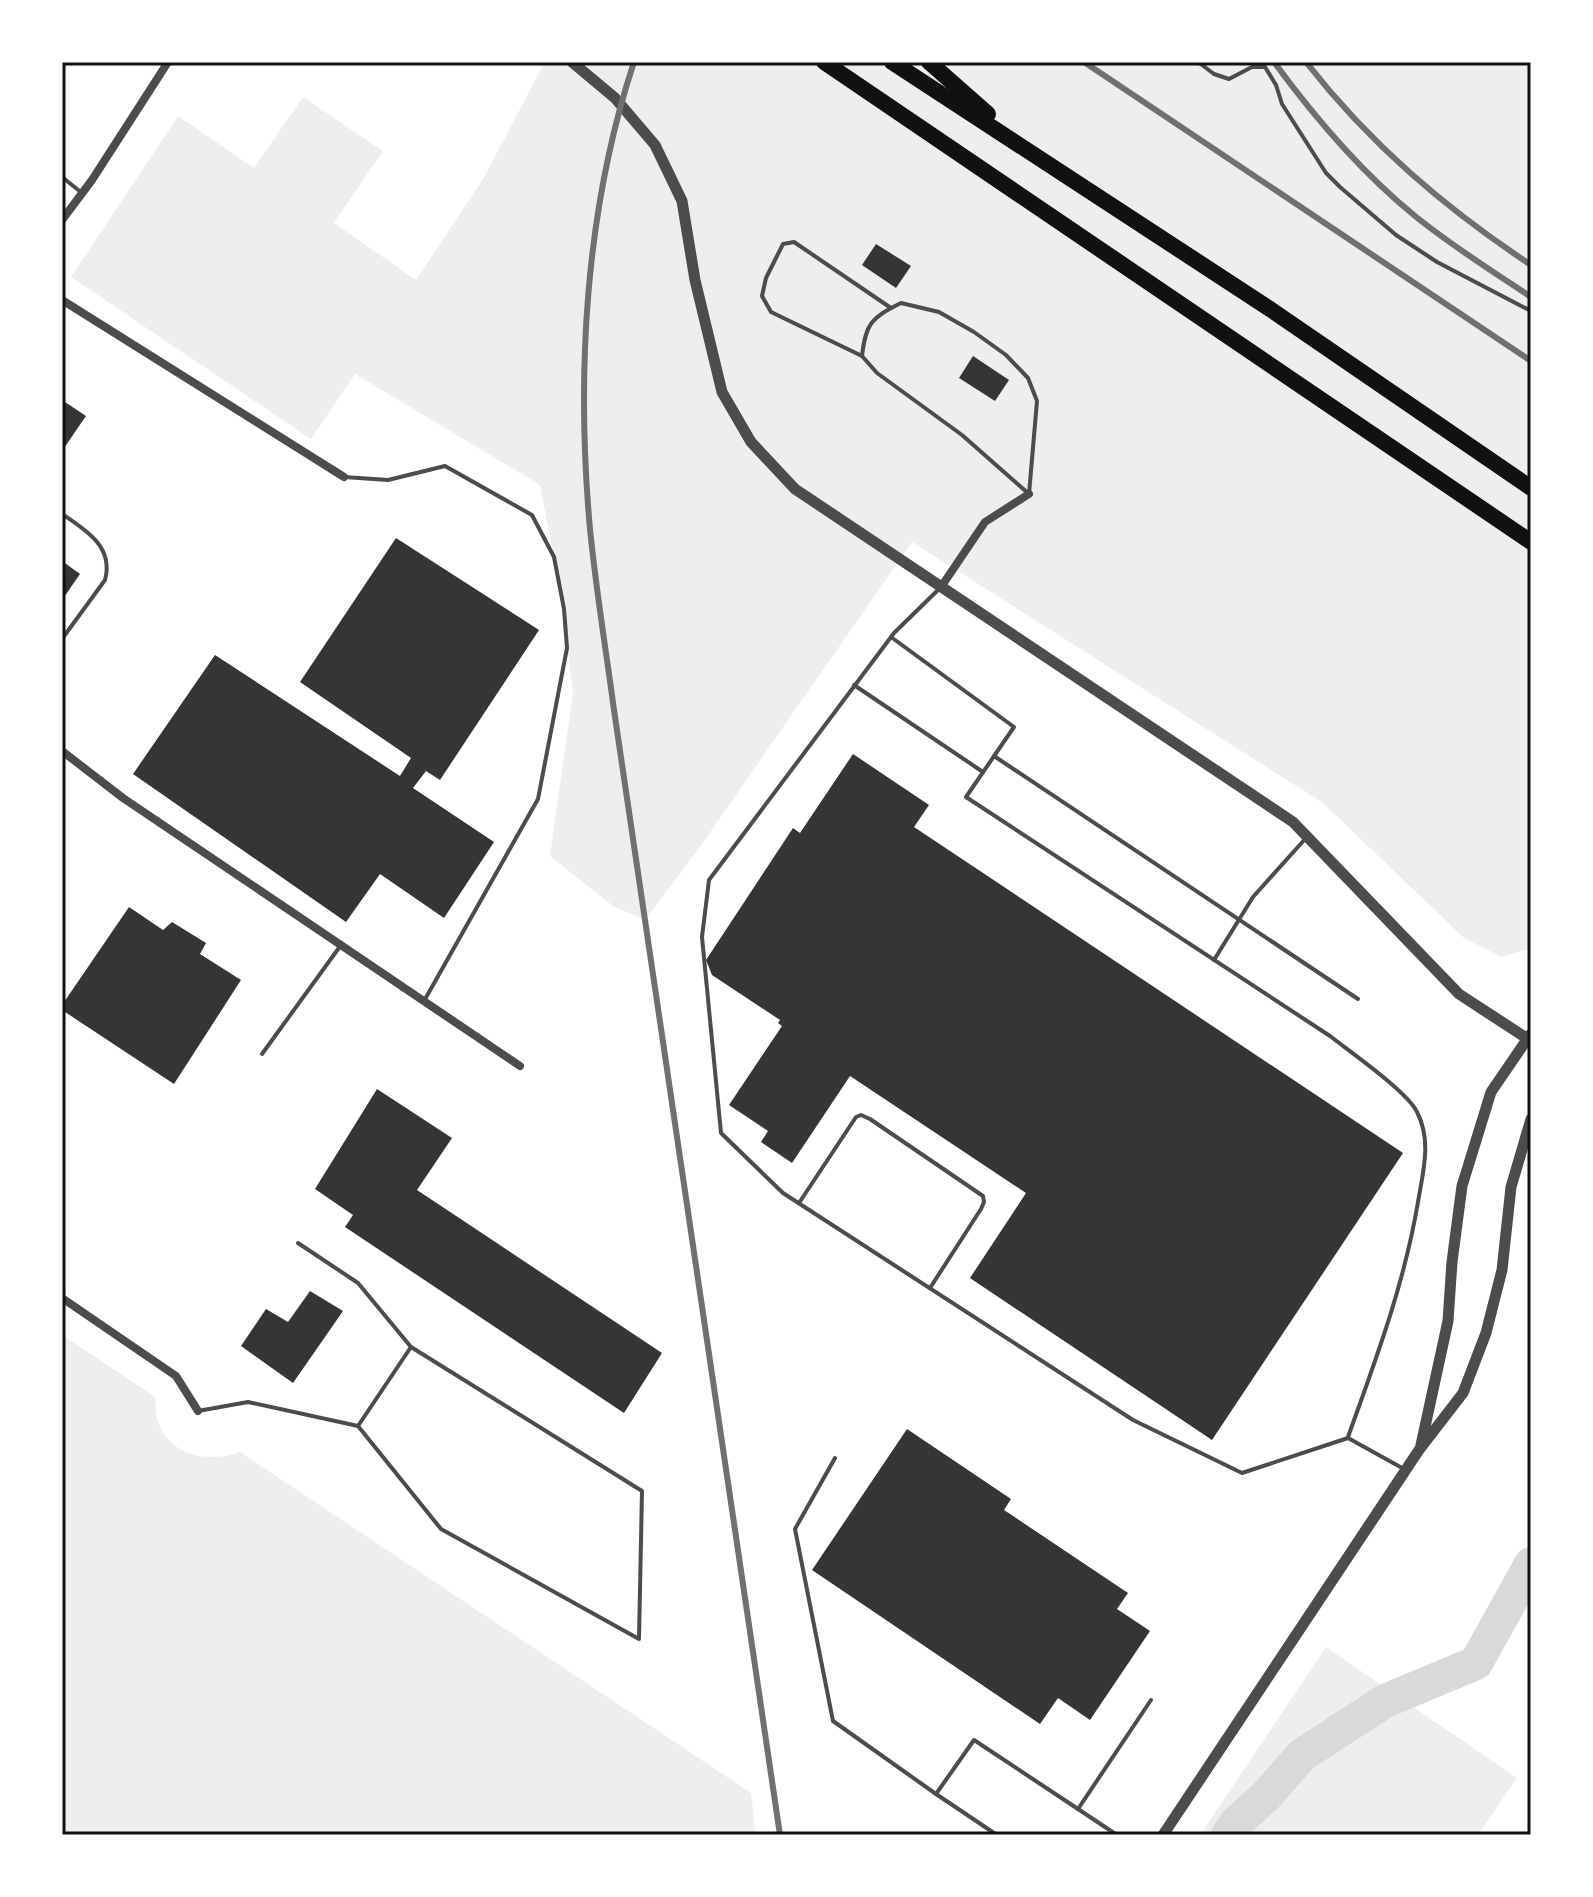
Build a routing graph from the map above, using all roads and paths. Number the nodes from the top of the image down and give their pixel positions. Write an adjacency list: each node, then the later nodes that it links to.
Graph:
1 (168, 62): 9 (street)
2 (572, 62): 20 (street)
3 (824, 62): 19 (highway)
4 (892, 62): 7 (highway)
5 (929, 62): 7 (highway)
6 (1198, 62): 13 (lane)
7 (1028, 150): 16 (highway)
8 (62, 177): 9 (lane)
9 (82, 193): 10 (street)
10 (62, 220)
11 (62, 300): 15 (street)
12 (891, 308): 14 (lane); 14 (lane); 17 (lane)
13 (1531, 311)
14 (862, 356): 17 (lane)
15 (344, 477): 32 (lane)
16 (1531, 488)
17 (1029, 494): 20 (street)
18 (62, 514): 22 (lane)
19 (1531, 542)
20 (941, 587): 21 (lane); 27 (street)
21 (891, 637): 23 (lane); 25 (lane)
22 (62, 639)
23 (854, 685): 26 (lane); 37 (lane)
24 (62, 751): 29 (street)
25 (994, 756): 26 (lane); 28 (lane)
26 (983, 772): 30 (lane)
27 (1307, 836): 28 (lane); 33 (street)
28 (1239, 920): 30 (lane); 31 (lane)
29 (341, 945): 32 (street); 34 (lane)
30 (1214, 960): 44 (lane)
31 (1358, 999)
32 (424, 1001): 35 (street)
33 (1530, 1038): 45 (street)
34 (262, 1054)
35 (520, 1066)
36 (1531, 1119): 45 (street)
37 (799, 1203): 39 (lane); 39 (lane)
38 (298, 1243): 41 (lane)
39 (930, 1288): 44 (lane)
40 (62, 1298): 42 (street)
41 (411, 1347): 43 (lane); 43 (lane)
42 (198, 1411): 43 (lane)
43 (358, 1426)
44 (1348, 1438): 47 (lane)
45 (1419, 1450): 47 (street)
46 (835, 1458): 49 (lane)
47 (1406, 1470): 53 (street)
48 (1151, 1700): 50 (lane)
49 (936, 1794): 50 (lane); 51 (lane)
50 (1078, 1809): 52 (lane)
51 (997, 1835)
52 (1117, 1835)
53 (1163, 1835)

